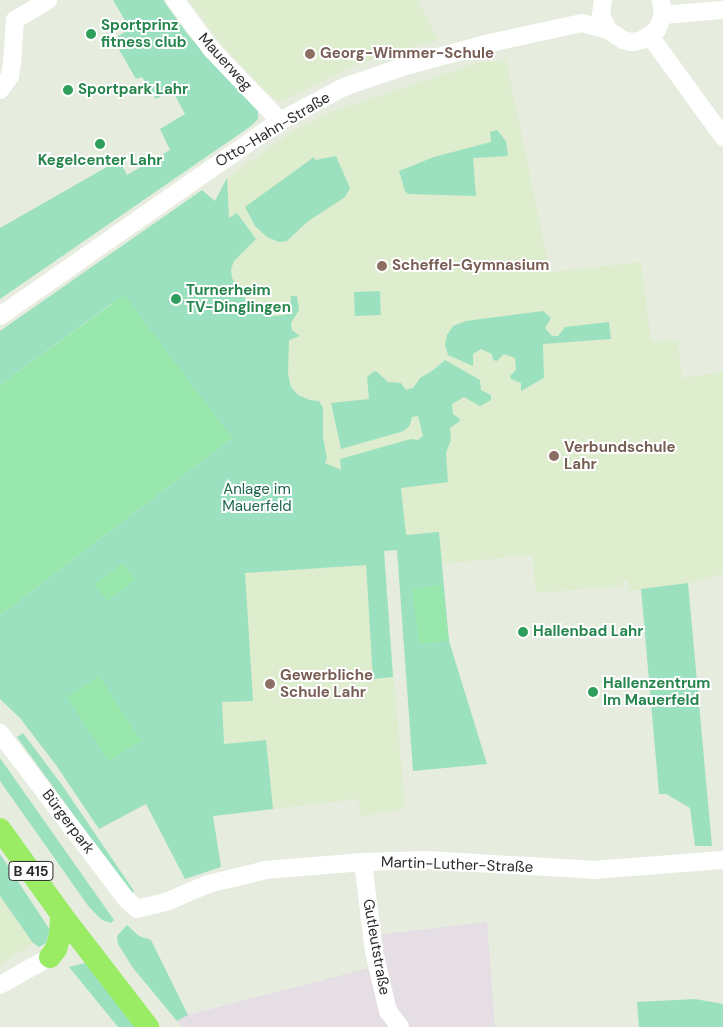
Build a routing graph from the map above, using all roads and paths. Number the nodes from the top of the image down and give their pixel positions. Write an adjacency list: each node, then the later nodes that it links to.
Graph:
1 (48, 0): 9 (street)
2 (174, 0): 10 (street, Mauerweg)
3 (602, 4): 6 (street, Otto-Hahn-Straße); 7 (street)
4 (662, 7): 5 (street); 8 (street)
5 (723, 10)
6 (582, 23): 7 (street, Otto-Hahn-Straße); 10 (street, Otto-Hahn-Straße)
7 (608, 30): 8 (street, Otto-Hahn-Straße)
8 (650, 36): 11 (street)
9 (0, 90)
10 (280, 121): 12 (street, Otto-Hahn-Straße)
11 (723, 137)
12 (0, 316)
13 (0, 732): 17 (street, Bürgerpark)
14 (0, 829): 18 (main road, B 415)
15 (723, 860): 16 (street, Martin-Luther-Straße)
16 (363, 862): 17 (street, Martin-Luther-Straße); 23 (street, Gutleutstraße)
17 (137, 909)
18 (61, 914): 19 (main road, B 415); 20 (main road)
19 (93, 954): 20 (main road); 22 (main road, B 415)
20 (50, 957): 21 (street)
21 (0, 985)
22 (148, 1027)
23 (400, 1027)

